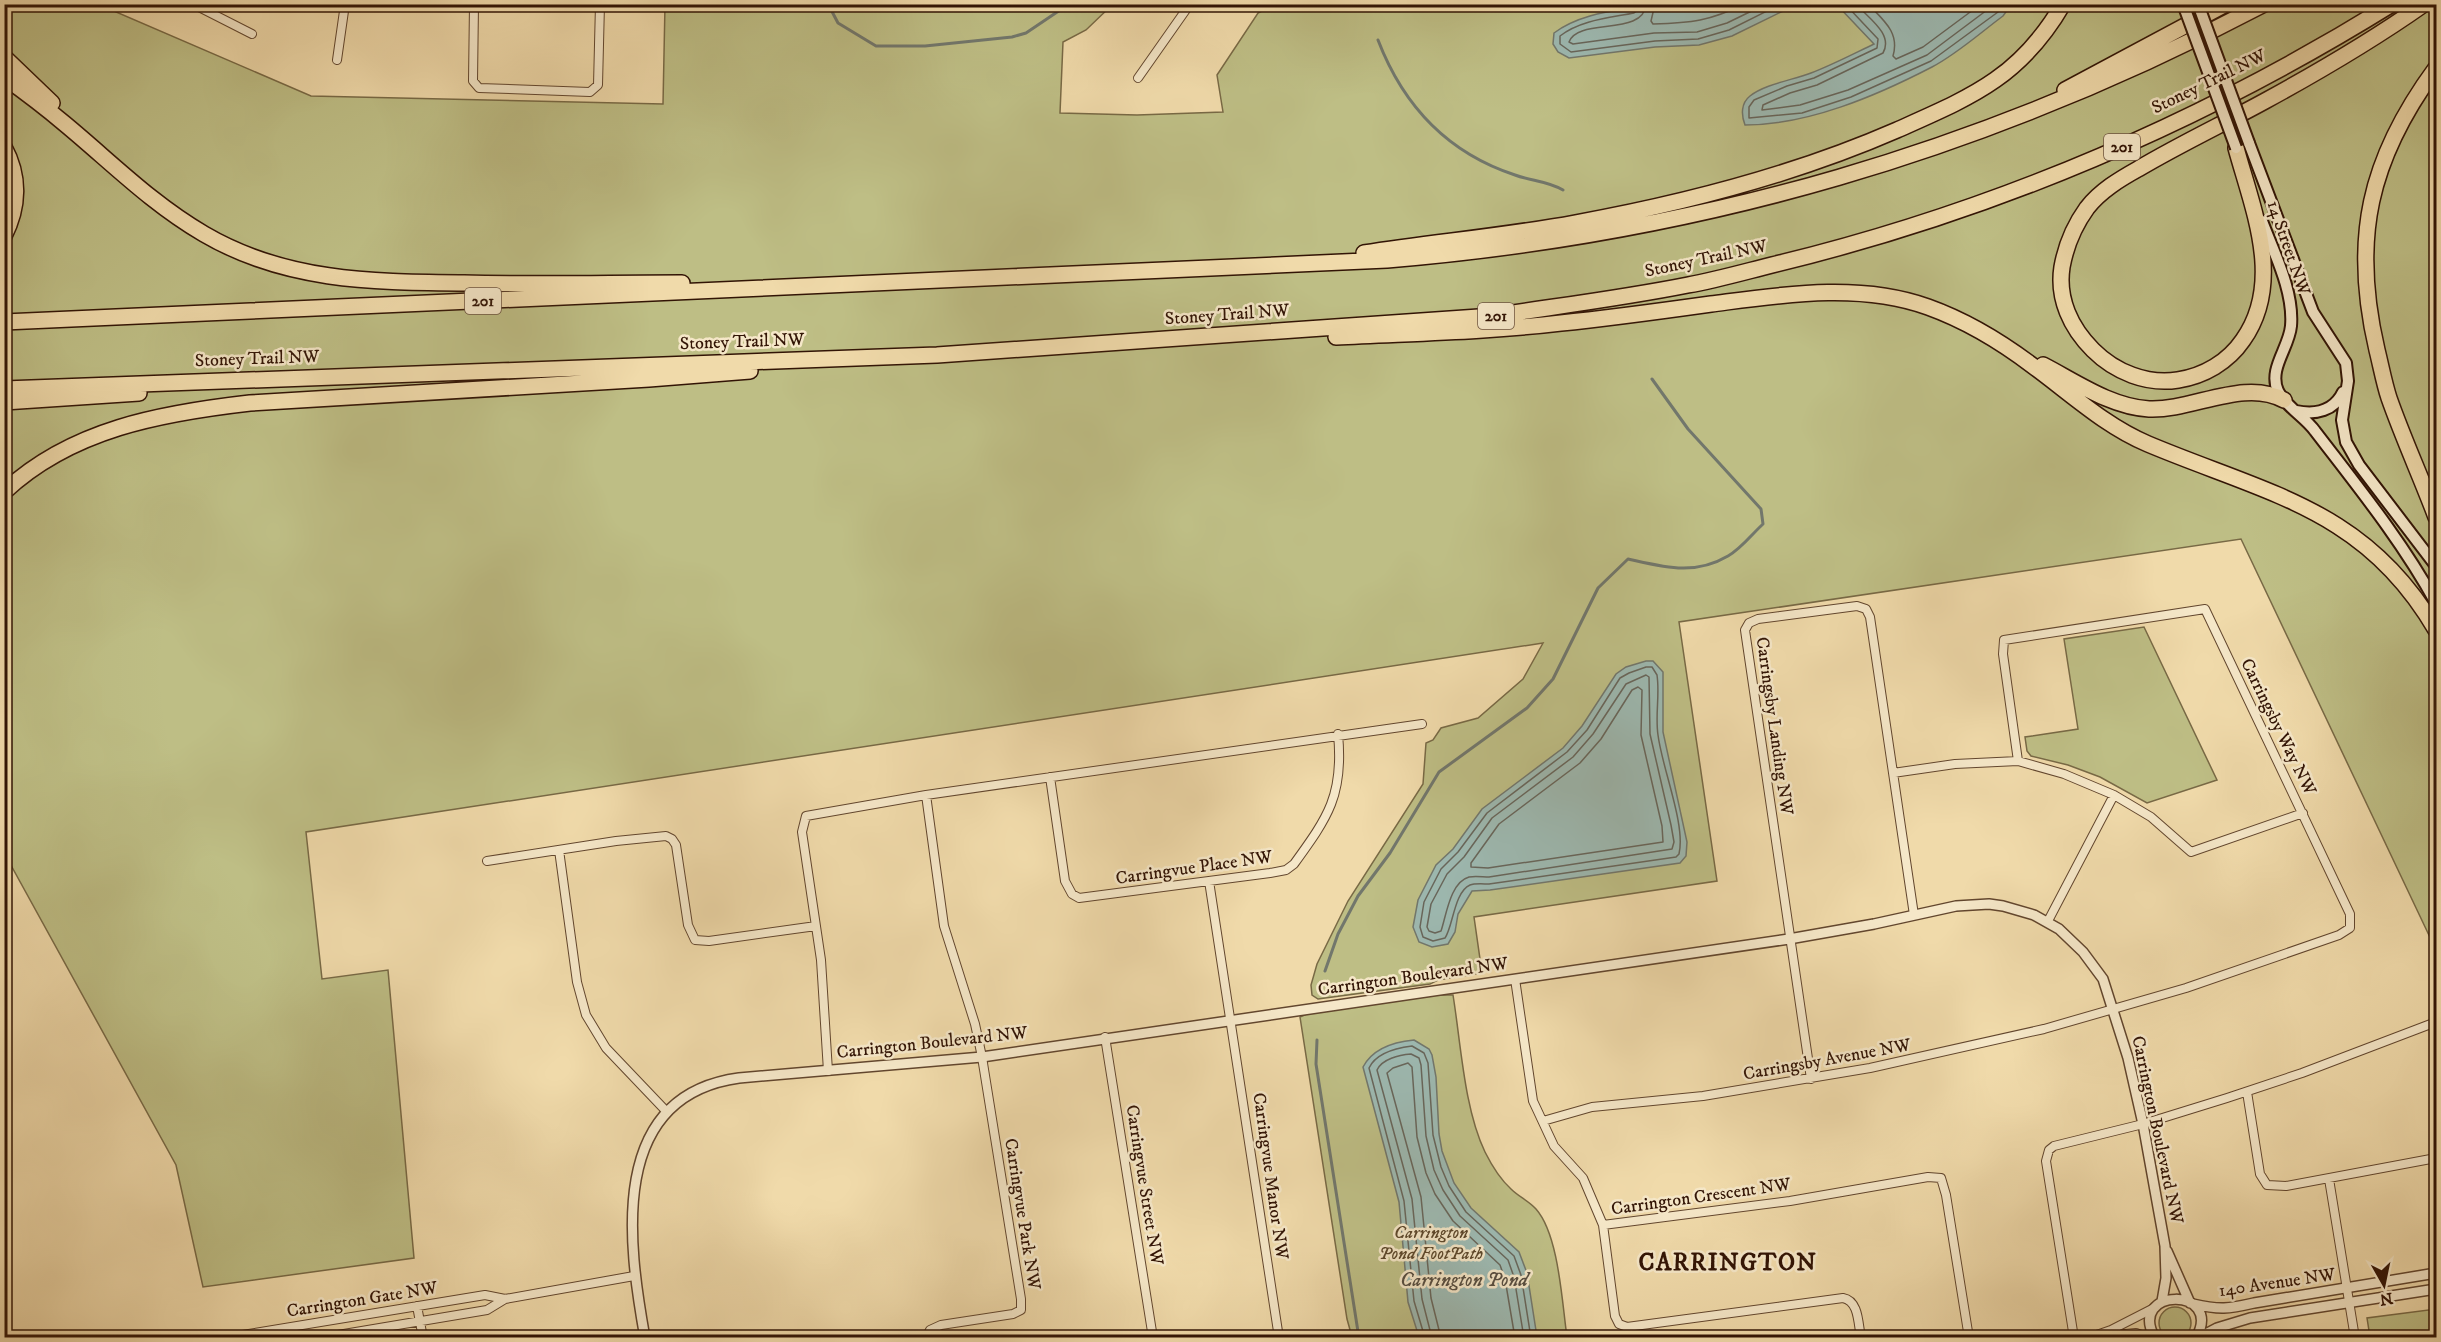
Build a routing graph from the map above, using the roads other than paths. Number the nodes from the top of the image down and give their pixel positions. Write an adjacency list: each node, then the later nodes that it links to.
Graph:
1 (193, 4): 13 (street)
2 (345, 4): 15 (street)
3 (474, 4): 4 (street)
4 (600, 4)
5 (1190, 4): 18 (street)
6 (2062, 4): 24 (highway)
7 (2182, 4): 21 (main road, 14 Street NW, bridge)
8 (2198, 4): 21 (main road, 14 Street NW, bridge)
9 (2226, 4): 20 (highway)
10 (2264, 4): 20 (highway, 201)
11 (2392, 4): 27 (highway, Stoney Trail NW / 201)
12 (2424, 4): 21 (highway)
13 (252, 34)
14 (4, 57): 19 (highway)
15 (337, 60)
16 (2436, 68): 37 (highway)
17 (4, 77): 19 (highway)
18 (1138, 78)
19 (64, 123): 25 (highway)
20 (1989, 129): 24 (highway, 201)
21 (2243, 146): 31 (main road, 14 Street NW); 33 (main road, 14 Street NW)
22 (4, 147): 23 (highway)
23 (4, 236)
24 (1310, 263): 25 (highway, 201)
25 (963, 280): 26 (highway, 201)
26 (4, 322)
27 (1151, 340): 28 (highway); 29 (highway, Stoney Trail NW / 201)
28 (2003, 345): 33 (highway); 40 (highway)
29 (937, 354): 30 (highway, Stoney Trail NW / 201); 36 (highway)
30 (253, 379): 32 (highway, Stoney Trail NW / 201); 34 (highway)
31 (2348, 381): 35 (main road); 38 (main road, 14 Street NW)
32 (4, 389)
33 (2284, 400): 35 (main road)
34 (4, 402)
35 (2296, 411): 39 (main road)
36 (4, 492)
37 (2436, 517)
38 (2436, 566)
39 (2436, 603)
40 (2436, 630)
41 (1422, 724): 42 (street)
42 (1338, 735): 45 (street); 51 (street, Carringvue Place NW)
43 (2018, 761): 44 (street); 47 (street); 48 (street, Carringsby Way NW)
44 (1893, 773): 52 (street, Carringsby Landing NW); 55 (street, Carringsby Landing NW)
45 (1050, 777): 46 (street); 51 (street, Carringvue Place NW)
46 (926, 795): 54 (street); 61 (street)
47 (2114, 795): 48 (street); 53 (street)
48 (2303, 813): 57 (street, Carringsby Way NW)
49 (559, 850): 50 (street); 54 (street); 65 (street)
50 (488, 861)
51 (1209, 881): 58 (street, Carringvue Manor NW)
52 (1914, 915): 53 (street, Carrington Boulevard NW); 55 (street, Carrington Boulevard NW)
53 (2048, 921): 57 (street, Carrington Boulevard NW)
54 (816, 926): 62 (street)
55 (1789, 939): 56 (street, Carrington Boulevard NW); 63 (street)
56 (1515, 979): 58 (street, Carrington Boulevard NW); 66 (street)
57 (2113, 1011): 63 (street, Carringsby Avenue NW); 67 (street, Carrington Boulevard NW)
58 (1231, 1019): 60 (street, Carrington Boulevard NW); 88 (street, Carringvue Manor NW)
59 (2436, 1022): 64 (street)
60 (1106, 1037): 61 (street, Carrington Boulevard NW); 87 (street, Carringvue Street NW)
61 (982, 1057): 62 (street, Carrington Boulevard NW); 86 (street, Carringvue Park NW)
62 (828, 1071): 65 (street, Carrington Boulevard NW)
63 (1811, 1079): 66 (street, Carringsby Avenue NW)
64 (2247, 1092): 67 (street); 69 (street)
65 (667, 1112): 73 (street, Carrington Boulevard NW)
66 (1543, 1121): 70 (street)
67 (2143, 1124): 71 (street, Carrington Boulevard NW); 91 (street)
68 (2436, 1158): 69 (street)
69 (2330, 1179): 74 (street)
70 (1603, 1225): 89 (street, Carrington Crescent NW); 90 (street, Carrington Crescent NW)
71 (2165, 1246): 78 (street, Carrington Boulevard NW); 79 (street, Carrington Boulevard NW)
72 (2436, 1273): 74 (street, 140 Avenue NW)
73 (634, 1276): 76 (street, Carrington Gate NW); 85 (street, Carrington Boulevard NW)
74 (2347, 1289): 77 (street); 78 (street, 140 Avenue NW)
75 (2436, 1289): 77 (street, 140 Avenue NW)
76 (505, 1299): 80 (street, Carrington Gate NW); 81 (street, Carrington Gate NW)
77 (2349, 1302): 96 (street, 140 Avenue NW); 97 (street)
78 (2192, 1304): 79 (street, 140 Avenue NW); 96 (street, 140 Avenue NW)
79 (2158, 1305): 92 (street); 95 (street)
80 (417, 1306): 81 (street); 82 (street, Carrington Gate NW)
81 (420, 1321): 83 (street, Carrington Gate NW); 84 (street)
82 (224, 1338)
83 (321, 1338)
84 (423, 1338)
85 (645, 1338)
86 (926, 1338)
87 (1153, 1338)
88 (1280, 1338)
89 (1861, 1338)
90 (1969, 1338)
91 (2074, 1338)
92 (2088, 1338)
93 (2094, 1338): 94 (street)
94 (2149, 1338)
95 (2155, 1338)
96 (2197, 1338)
97 (2355, 1338)

